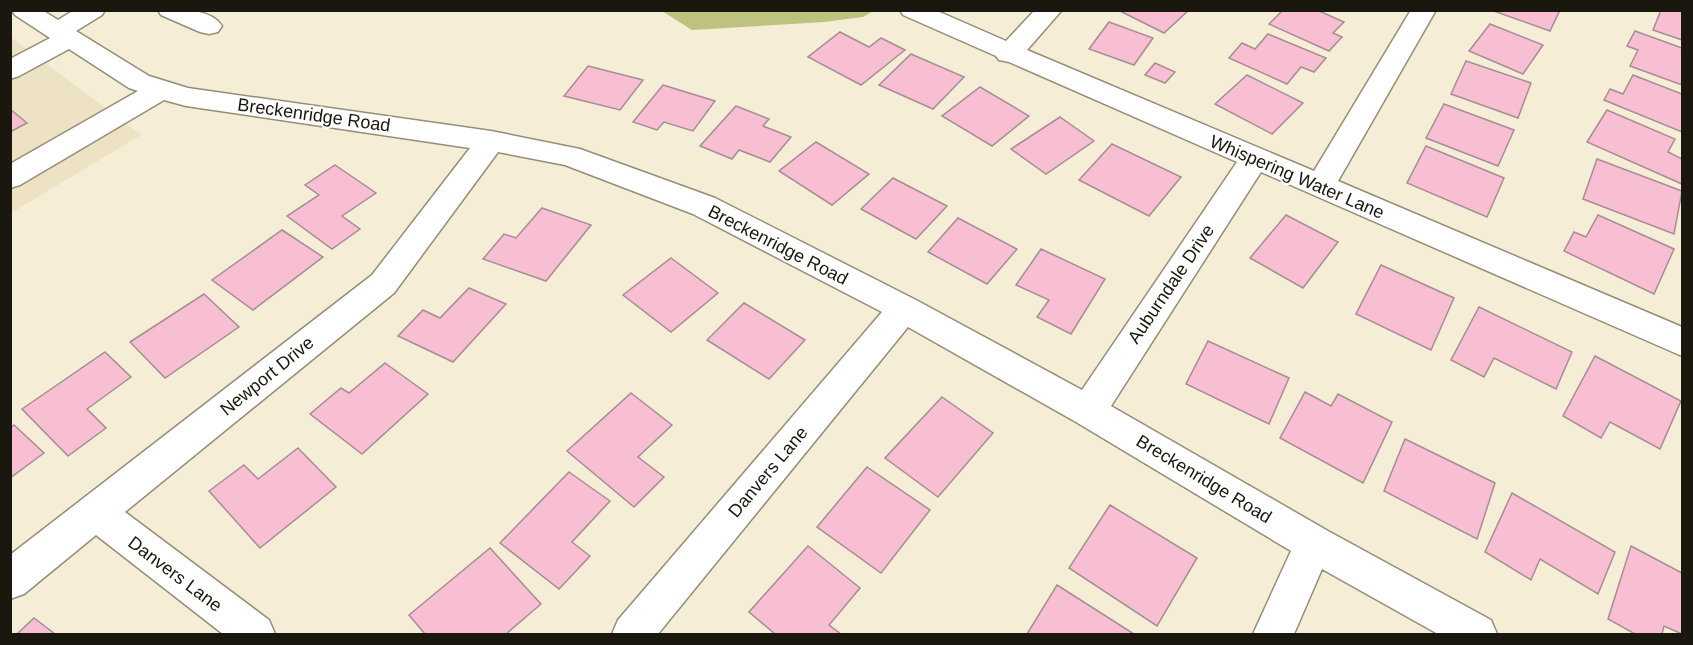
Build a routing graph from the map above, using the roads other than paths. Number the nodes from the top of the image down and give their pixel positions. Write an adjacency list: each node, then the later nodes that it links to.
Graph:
1 (24, 10): 8 (street, Breckenridge Road)
2 (93, 10): 8 (street)
3 (170, 10): 7 (street)
4 (912, 10): 9 (street, Whispering Water Lane)
5 (1050, 10): 9 (street)
6 (1424, 10): 15 (street)
7 (209, 26)
8 (62, 36): 10 (street); 11 (street, Breckenridge Road)
9 (1008, 54): 13 (street, Whispering Water Lane)
10 (10, 70)
11 (162, 89): 12 (street, Breckenridge Road); 14 (street)
12 (491, 141): 16 (street, Breckenridge Road); 19 (street, Newport Drive)
13 (1255, 158): 15 (street, Whispering Water Lane); 18 (street, Auburndale Drive)
14 (10, 178)
15 (1320, 186): 17 (street, Whispering Water Lane)
16 (904, 309): 18 (street, Breckenridge Road); 23 (street, Danvers Lane)
17 (1683, 342)
18 (1088, 411): 20 (street, Breckenridge Road)
19 (96, 513): 21 (street, Newport Drive); 22 (street, Danvers Lane)
20 (1314, 544): 24 (street); 25 (street, Breckenridge Road)
21 (10, 580)
22 (255, 634)
23 (632, 634)
24 (1273, 634)
25 (1476, 634)

